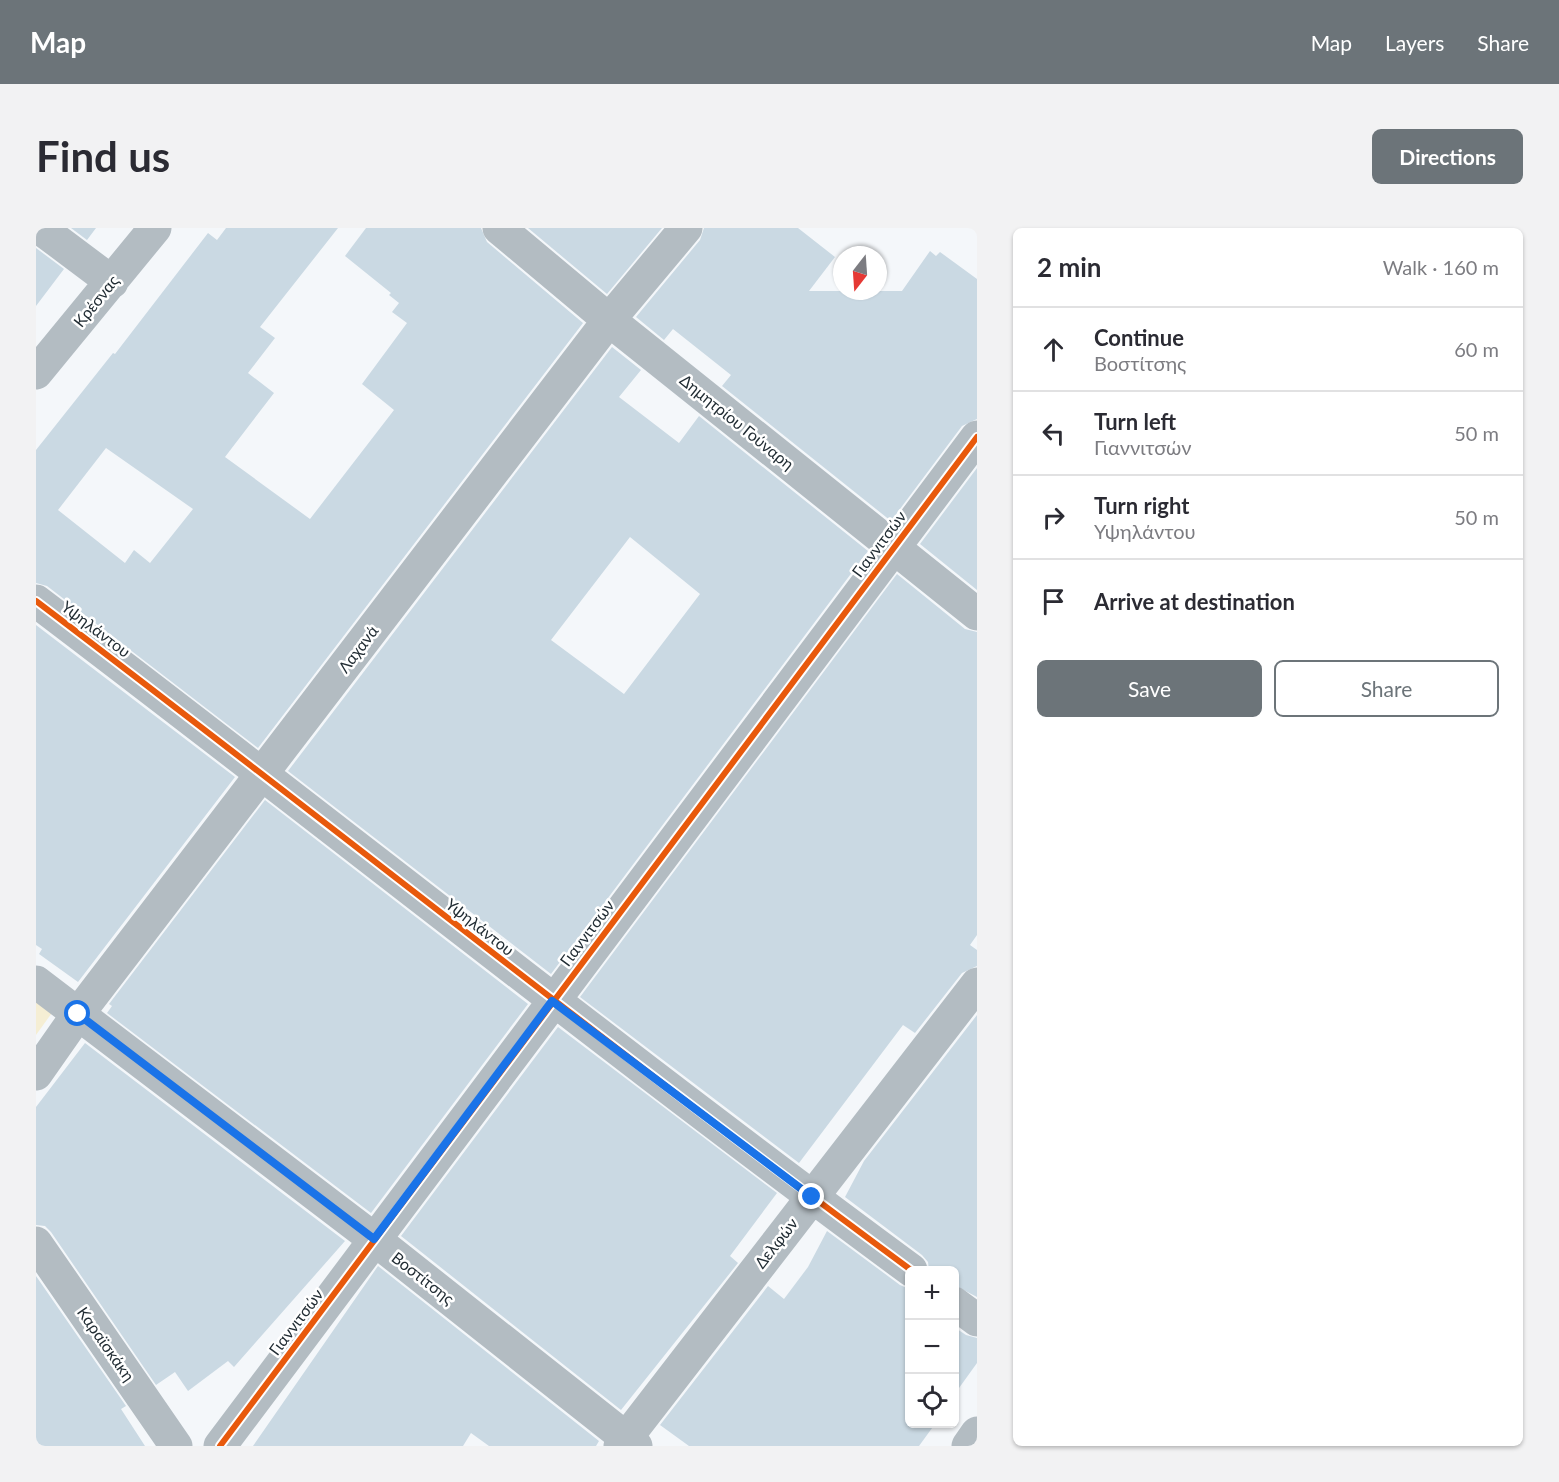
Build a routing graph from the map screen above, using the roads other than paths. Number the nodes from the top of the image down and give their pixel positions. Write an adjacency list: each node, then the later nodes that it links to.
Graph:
1 (40, 228): 5 (street)
2 (155, 228): 5 (street, Κρέσνας)
3 (499, 228): 6 (street, Δημητρίου Γούναρη)
4 (686, 228): 6 (street, Λαχανά)
5 (112, 282): 7 (street, Κρέσνας)
6 (609, 320): 9 (street, Δημητρίου Γούναρη); 12 (street, Λαχανά)
7 (36, 373)
8 (977, 437): 9 (street, Γιαννιτσών)
9 (893, 548): 11 (street, Δημητρίου Γούναρη); 15 (street, Γιαννιτσών)
10 (36, 601): 12 (street, Υψηλάντου)
11 (977, 614)
12 (264, 774): 15 (street, Υψηλάντου); 16 (street, Λαχανά)
13 (36, 982): 16 (street, Βοστίτσης)
14 (977, 984): 18 (street, Δελφών)
15 (552, 1001): 18 (street, Υψηλάντου); 19 (street, Γιαννιτσών)
16 (78, 1014): 17 (street, Λαχανά); 19 (street, Βοστίτσης)
17 (36, 1074)
18 (812, 1197): 21 (street, Υψηλάντου); 25 (street, Δελφών)
19 (374, 1239): 25 (street, Βοστίτσης); 27 (street, Γιαννιτσών)
20 (36, 1243): 26 (street, Καραϊσκάκη)
21 (905, 1266)
22 (959, 1307): 23 (street)
23 (977, 1320)
24 (977, 1433): 28 (street)
25 (627, 1443)
26 (176, 1446)
27 (220, 1446)
28 (969, 1446)

